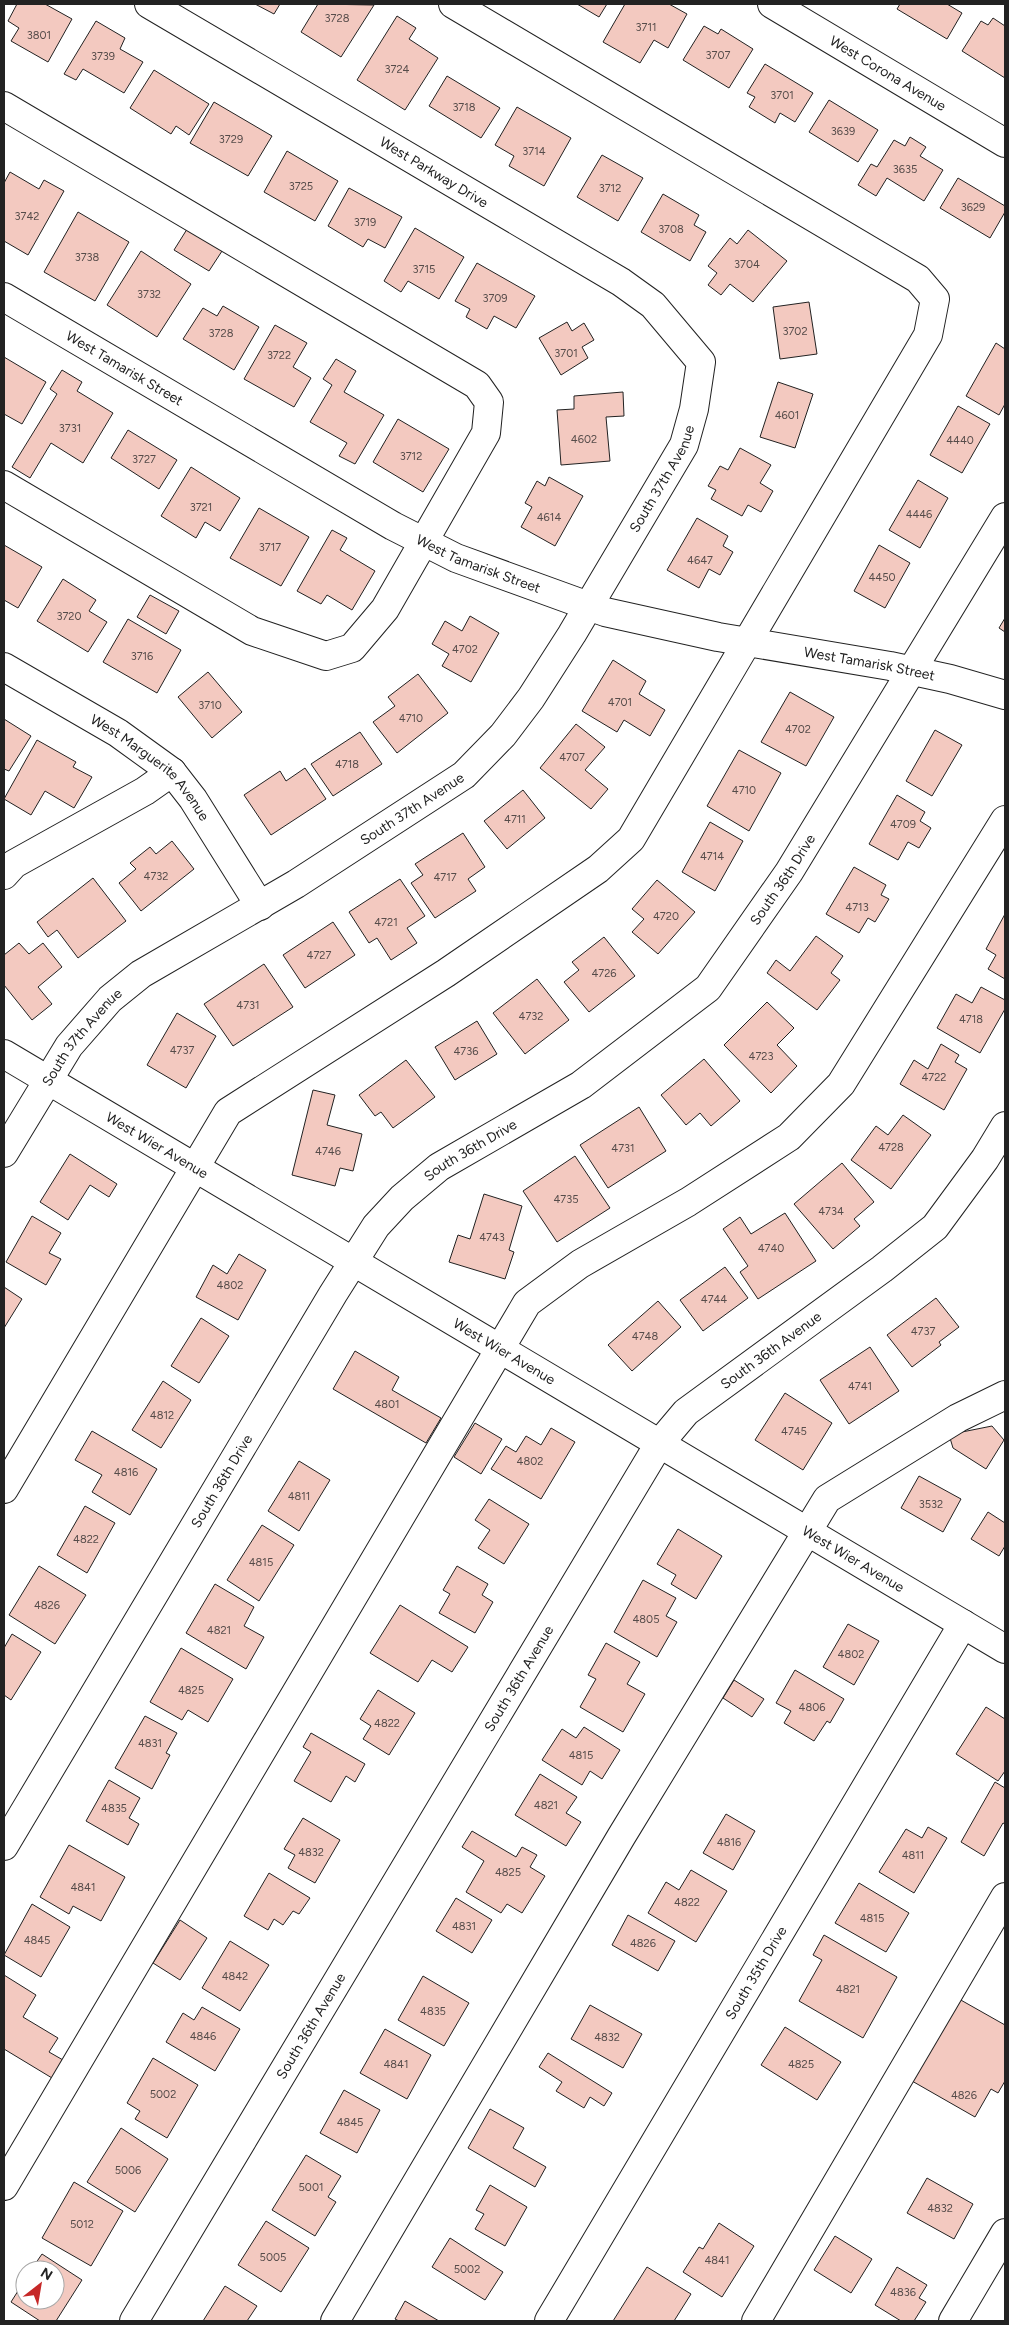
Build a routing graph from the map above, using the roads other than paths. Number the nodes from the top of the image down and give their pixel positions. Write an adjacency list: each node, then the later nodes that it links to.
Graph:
1 (149, 4): 7 (street, West Parkway Drive)
2 (454, 4): 12 (street)
3 (772, 4): 5 (street, West Corona Avenue)
4 (4, 106): 10 (street)
5 (1005, 143)
6 (4, 297): 10 (street, West Tamarisk Street)
7 (701, 362): 11 (street, South 37th Avenue)
8 (4, 485): 10 (street)
9 (1005, 517): 14 (street, South 36th Drive)
10 (422, 543): 11 (street, West Tamarisk Street)
11 (588, 606): 12 (street, West Tamarisk Street); 19 (street, South 37th Avenue)
12 (748, 642): 14 (street, West Tamarisk Street); 24 (street)
13 (4, 667): 16 (street, West Marguerite Avenue)
14 (913, 671): 15 (street, West Tamarisk Street); 25 (street, South 36th Drive)
15 (1005, 696)
16 (172, 772): 18 (street); 19 (street, West Marguerite Avenue)
17 (1005, 820): 26 (street)
18 (7, 864)
19 (260, 906): 21 (street, South 37th Avenue)
20 (4, 1054): 21 (street, West Wier Avenue)
21 (48, 1080): 23 (street, South 37th Avenue); 24 (street, West Wier Avenue)
22 (1005, 1126): 28 (street, South 36th Avenue)
23 (4, 1153)
24 (195, 1168): 25 (street, West Wier Avenue); 29 (street)
25 (352, 1261): 26 (street, West Wier Avenue); 33 (street, South 36th Drive)
26 (500, 1349): 28 (street, West Wier Avenue); 35 (street)
27 (1005, 1395): 30 (street)
28 (659, 1444): 30 (street, West Wier Avenue); 37 (street, South 36th Avenue)
29 (4, 1489)
30 (808, 1532): 31 (street, West Wier Avenue); 38 (street)
31 (963, 1624): 32 (street, West Wier Avenue); 39 (street, South 35th Drive)
32 (1005, 1649)
33 (4, 1846)
34 (1005, 1897): 40 (street)
35 (4, 2186)
36 (1005, 2233): 41 (street)
37 (134, 2321)
38 (335, 2321)
39 (549, 2321)
40 (756, 2321)
41 (953, 2321)

